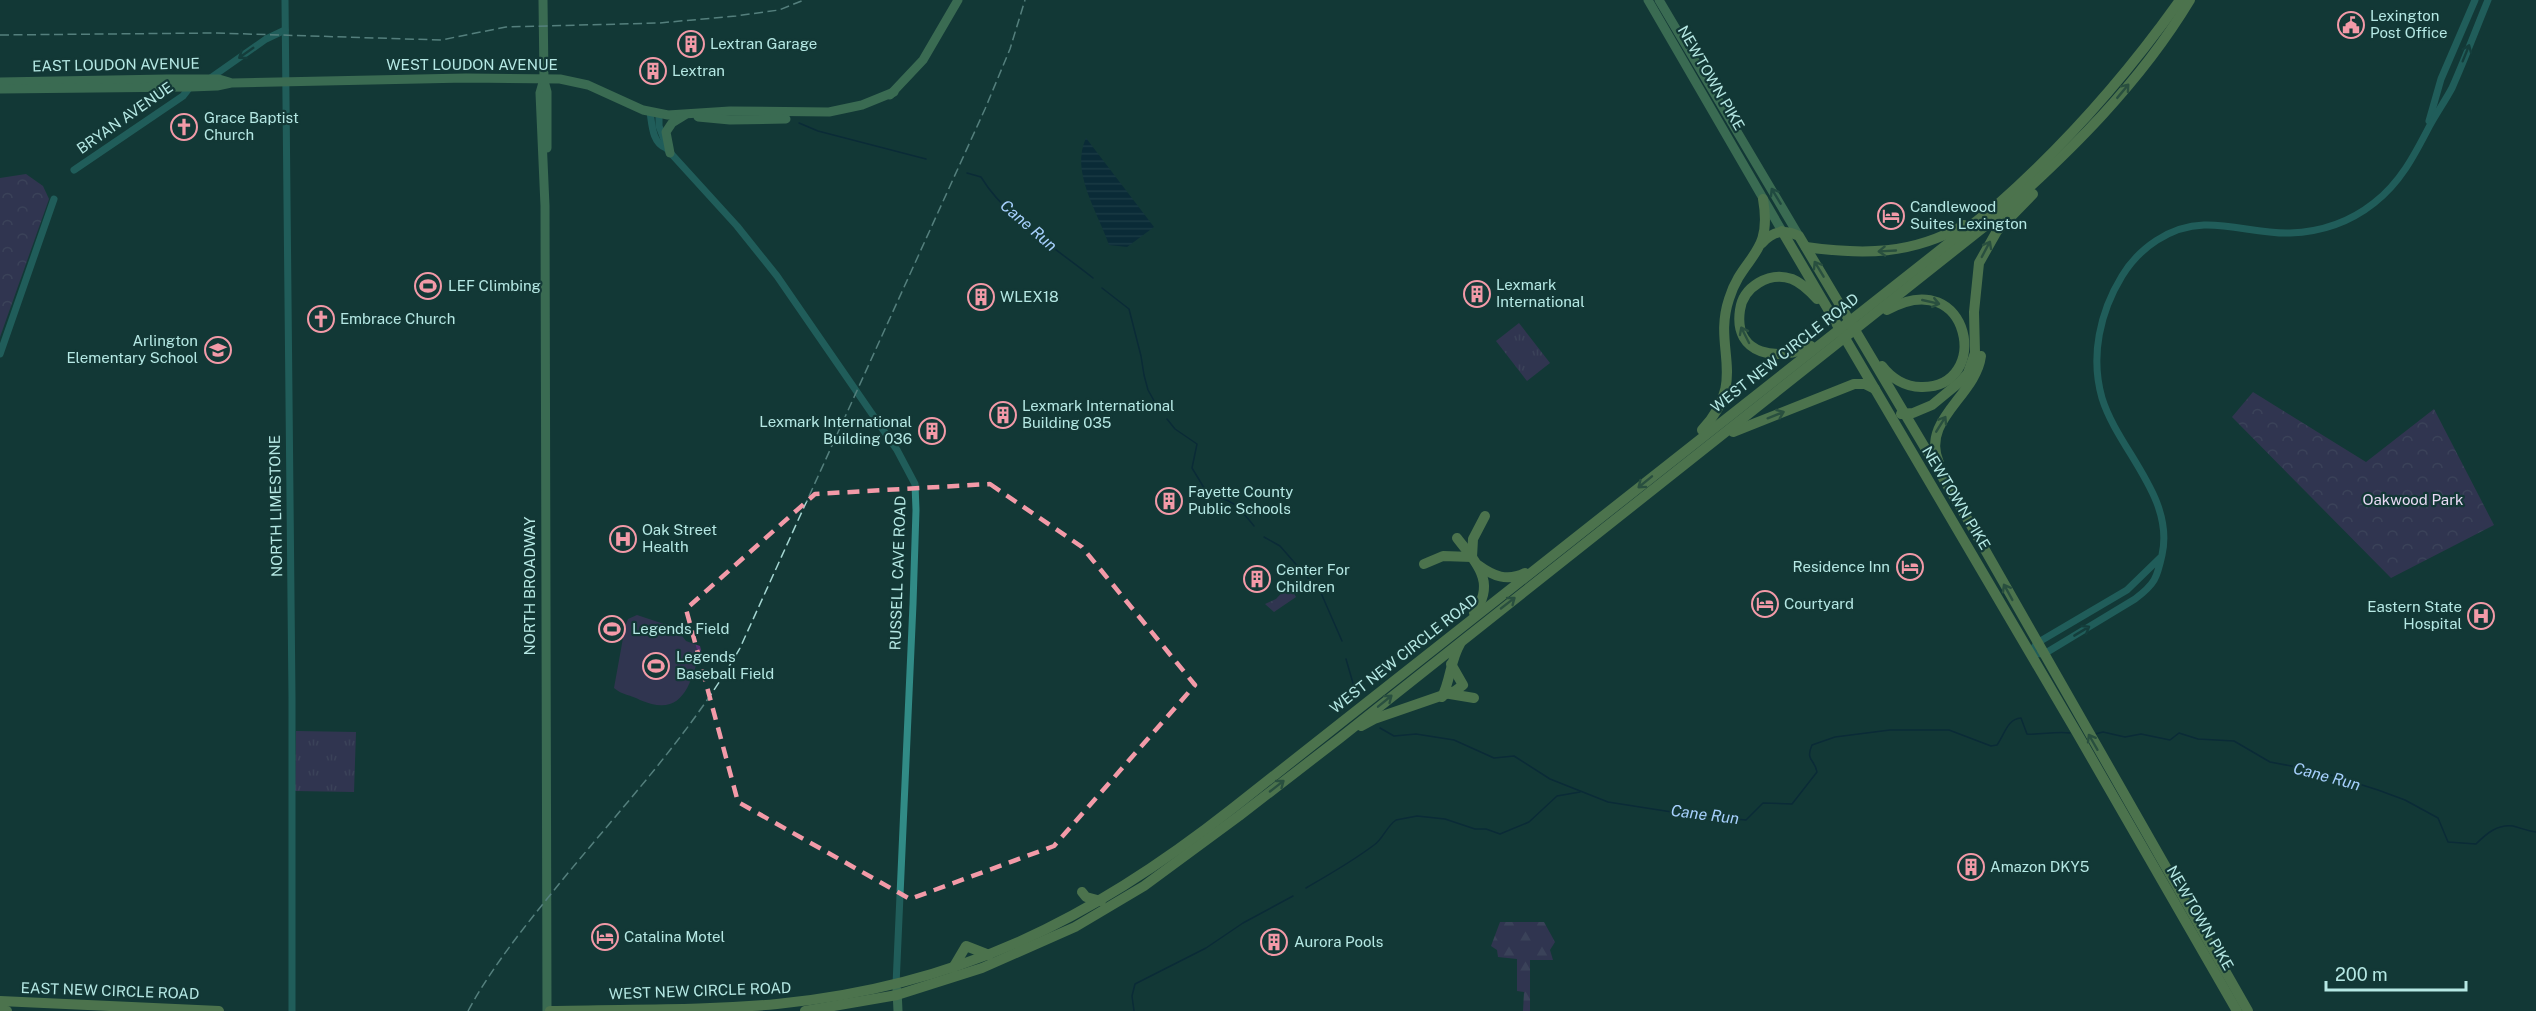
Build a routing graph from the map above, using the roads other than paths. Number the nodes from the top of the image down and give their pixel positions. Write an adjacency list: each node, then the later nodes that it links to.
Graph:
1 (285, 0): 13 (street, NORTH LIMESTONE)
2 (543, 0): 16 (main road, NORTH BROADWAY)
3 (958, 0): 24 (main road, WEST LOUDON AVENUE)
4 (1648, 0): 29 (main road, NEWTOWN PIKE)
5 (1659, 0): 32 (main road, NEWTOWN PIKE, one-way to 5)
6 (2173, 0): 14 (highway)
7 (2180, 0): 14 (highway)
8 (2190, 0): 12 (highway)
9 (2196, 0): 12 (highway)
10 (2475, 0): 23 (street)
11 (2488, 0): 23 (street, one-way to 11)
12 (2181, 15): 26 (highway, WEST NEW CIRCLE ROAD, one-way to 12)
13 (285, 30): 15 (street, one-way to 15); 17 (street, NORTH LIMESTONE)
14 (2146, 47): 30 (highway, WEST NEW CIRCLE ROAD)
15 (209, 79): 18 (main road, EAST LOUDON AVENUE); 19 (main road, EAST LOUDON AVENUE)
16 (543, 79): 17 (main road, WEST LOUDON AVENUE); 22 (main road, WEST LOUDON AVENUE); 76 (main road, NORTH BROADWAY)
17 (285, 81): 19 (main road, EAST LOUDON AVENUE); 75 (street, NORTH LIMESTONE)
18 (0, 82)
19 (231, 83): 20 (main road, EAST LOUDON AVENUE)
20 (189, 87): 21 (main road, EAST LOUDON AVENUE); 27 (street, BRYAN AVENUE)
21 (0, 89)
22 (654, 113): 24 (main road, WEST LOUDON AVENUE); 25 (street, RUSSELL CAVE ROAD)
23 (2433, 114): 49 (street)
24 (687, 115): 25 (main road)
25 (668, 150): 70 (street, RUSSELL CAVE ROAD)
26 (2070, 151): 35 (highway, one-way to 26); 37 (highway, WEST NEW CIRCLE ROAD)
27 (74, 170)
28 (54, 199): 40 (street)
29 (1763, 199): 31 (main road, NEWTOWN PIKE); 33 (highway)
30 (1997, 205): 34 (highway, one-way to 34); 38 (highway, WEST NEW CIRCLE ROAD)
31 (1782, 231): 32 (highway); 33 (highway); 36 (highway, NEWTOWN PIKE)
32 (1799, 236): 34 (highway, NEWTOWN PIKE)
33 (1762, 243): 45 (highway)
34 (1806, 247): 39 (highway, NEWTOWN PIKE, one-way to 34)
35 (1976, 305): 43 (highway); 46 (highway, one-way to 35)
36 (1828, 310): 38 (highway, one-way to 36); 41 (highway, NEWTOWN PIKE)
37 (1858, 327): 39 (highway, one-way to 39); 44 (highway, WEST NEW CIRCLE ROAD)
38 (1832, 335): 45 (highway, WEST NEW CIRCLE ROAD)
39 (1867, 349): 43 (highway, NEWTOWN PIKE)
40 (0, 354)
41 (1875, 389): 42 (highway, NEWTOWN PIKE); 44 (highway, one-way to 41)
42 (1886, 409): 43 (highway); 58 (highway, NEWTOWN PIKE)
43 (1905, 414): 46 (highway, NEWTOWN PIKE)
44 (1722, 436): 56 (highway, WEST NEW CIRCLE ROAD, one-way to 44)
45 (1691, 445): 52 (highway, WEST NEW CIRCLE ROAD, one-way to 52)
46 (1954, 498): 57 (highway, NEWTOWN PIKE, one-way to 46)
47 (1485, 516): 50 (highway)
48 (1457, 538): 50 (highway)
49 (2162, 556): 57 (street); 59 (street, one-way to 49)
50 (1475, 561): 51 (highway); 53 (highway); 54 (highway)
51 (1424, 564)
52 (1538, 567): 53 (highway); 55 (highway, WEST NEW CIRCLE ROAD)
53 (1496, 576): 54 (highway)
54 (1484, 585): 55 (highway)
55 (1467, 622): 63 (highway, WEST NEW CIRCLE ROAD)
56 (1462, 639): 60 (highway); 62 (highway, WEST NEW CIRCLE ROAD, one-way to 56)
57 (2037, 643): 58 (street); 59 (highway, NEWTOWN PIKE)
58 (2030, 653): 59 (street); 64 (highway, NEWTOWN PIKE)
59 (2044, 654): 65 (highway, NEWTOWN PIKE, one-way to 59)
60 (1446, 696): 61 (highway); 62 (highway)
61 (1474, 698)
62 (1340, 738): 63 (highway, WEST NEW CIRCLE ROAD, one-way to 62)
63 (1236, 812): 66 (highway, WEST NEW CIRCLE ROAD); 70 (highway, WEST NEW CIRCLE ROAD)
64 (2156, 870): 65 (highway); 79 (highway, NEWTOWN PIKE)
65 (2177, 889): 80 (highway, NEWTOWN PIKE)
66 (1101, 901): 67 (highway, WEST NEW CIRCLE ROAD); 67 (highway)
67 (1081, 912): 68 (highway, WEST NEW CIRCLE ROAD)
68 (989, 955): 69 (highway, WEST NEW CIRCLE ROAD); 69 (highway)
69 (953, 968): 70 (highway, WEST NEW CIRCLE ROAD)
70 (897, 990): 76 (highway, WEST NEW CIRCLE ROAD); 77 (highway, WEST NEW CIRCLE ROAD); 78 (main road, RUSSELL CAVE ROAD)
71 (0, 1001): 74 (highway, EAST NEW CIRCLE ROAD)
72 (0, 1011): 73 (highway, EAST NEW CIRCLE ROAD)
73 (7, 1011)
74 (219, 1011)
75 (291, 1011)
76 (548, 1011)
77 (805, 1011)
78 (898, 1011)
79 (2237, 1011)
80 (2248, 1011)

